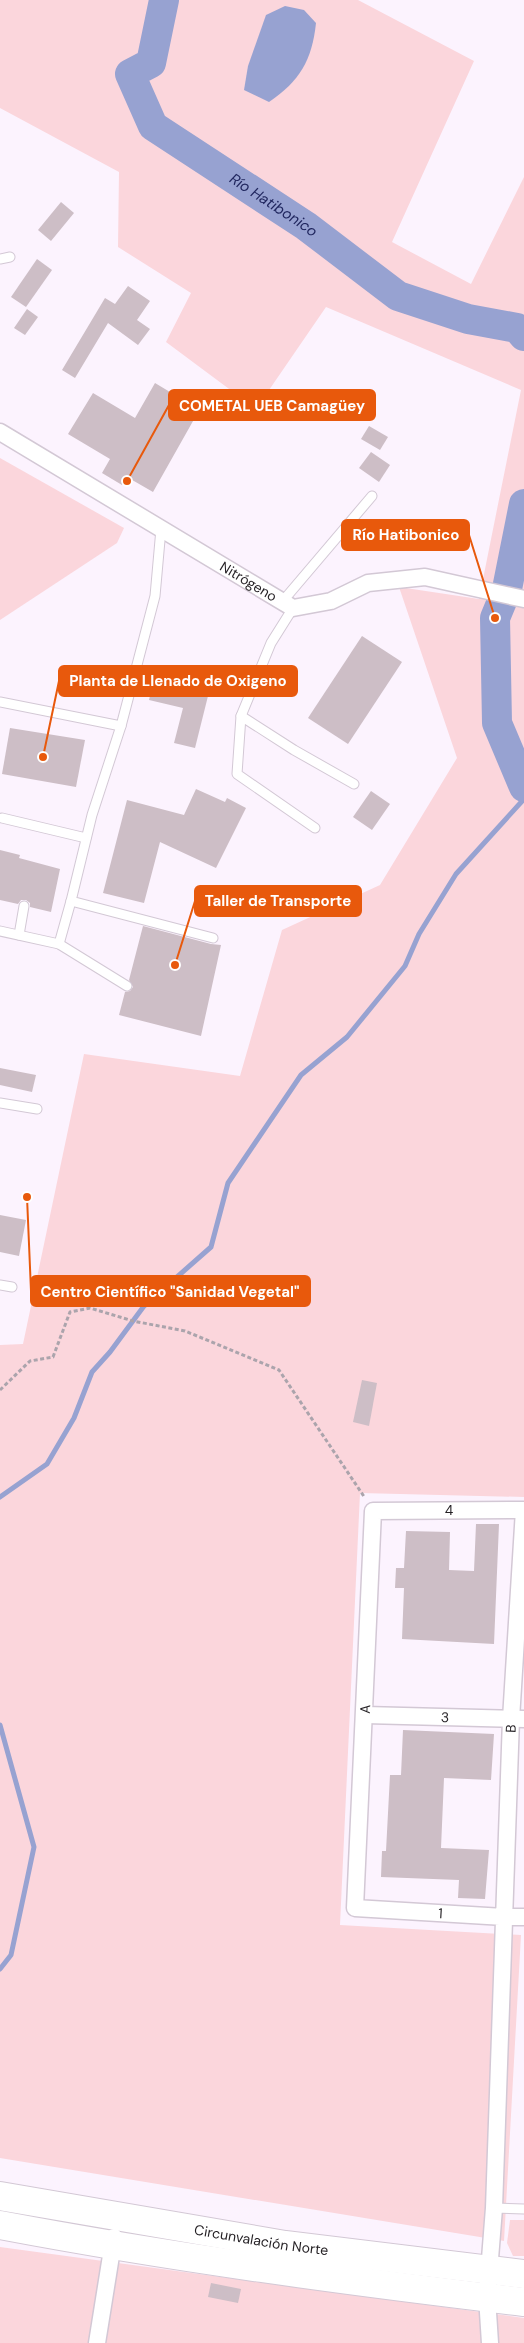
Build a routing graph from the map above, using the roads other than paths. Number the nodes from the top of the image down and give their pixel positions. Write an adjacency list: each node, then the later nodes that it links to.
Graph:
1 (10, 257): 2 (lane)
2 (0, 259)
3 (0, 432): 5 (street, Nitrógeno)
4 (372, 496): 7 (lane)
5 (161, 529): 7 (street, Nitrógeno); 10 (lane)
6 (523, 599): 7 (street, Nitrógeno)
7 (288, 605): 9 (lane)
8 (0, 702): 10 (lane)
9 (241, 716): 11 (lane); 13 (lane)
10 (121, 726): 14 (lane)
11 (354, 784)
12 (2, 818): 14 (lane)
13 (315, 828)
14 (86, 838): 15 (lane)
15 (71, 901): 19 (lane); 20 (lane)
16 (24, 906): 18 (lane)
17 (0, 931): 18 (lane)
18 (19, 935): 20 (lane)
19 (213, 938)
20 (59, 944): 21 (lane)
21 (127, 986)
22 (0, 1103): 23 (lane)
23 (37, 1109)
24 (0, 1284): 25 (lane)
25 (12, 1287)
26 (374, 1510): 27 (street, 4); 28 (street, A)
27 (524, 1510): 29 (street, B)
28 (365, 1715): 29 (street, 3); 30 (street, A)
29 (518, 1719): 31 (street, B)
30 (355, 1908): 31 (street, 1)
31 (504, 1917): 32 (street, 1); 34 (street, B)
32 (524, 1917)
33 (0, 2196): 36 (highway, Circunvalación Norte)
34 (494, 2208): 35 (lane); 39 (street, B)
35 (524, 2209)
36 (116, 2217): 38 (street); 39 (highway, Circunvalación Norte)
37 (0, 2225): 38 (highway, Circunvalación Norte)
38 (112, 2246): 41 (highway, Circunvalación Norte); 43 (street)
39 (490, 2270): 40 (highway, Circunvalación Norte); 41 (street, B)
40 (524, 2274)
41 (487, 2297): 42 (highway, Circunvalación Norte); 44 (street, B)
42 (524, 2302)
43 (97, 2343)
44 (490, 2343)

